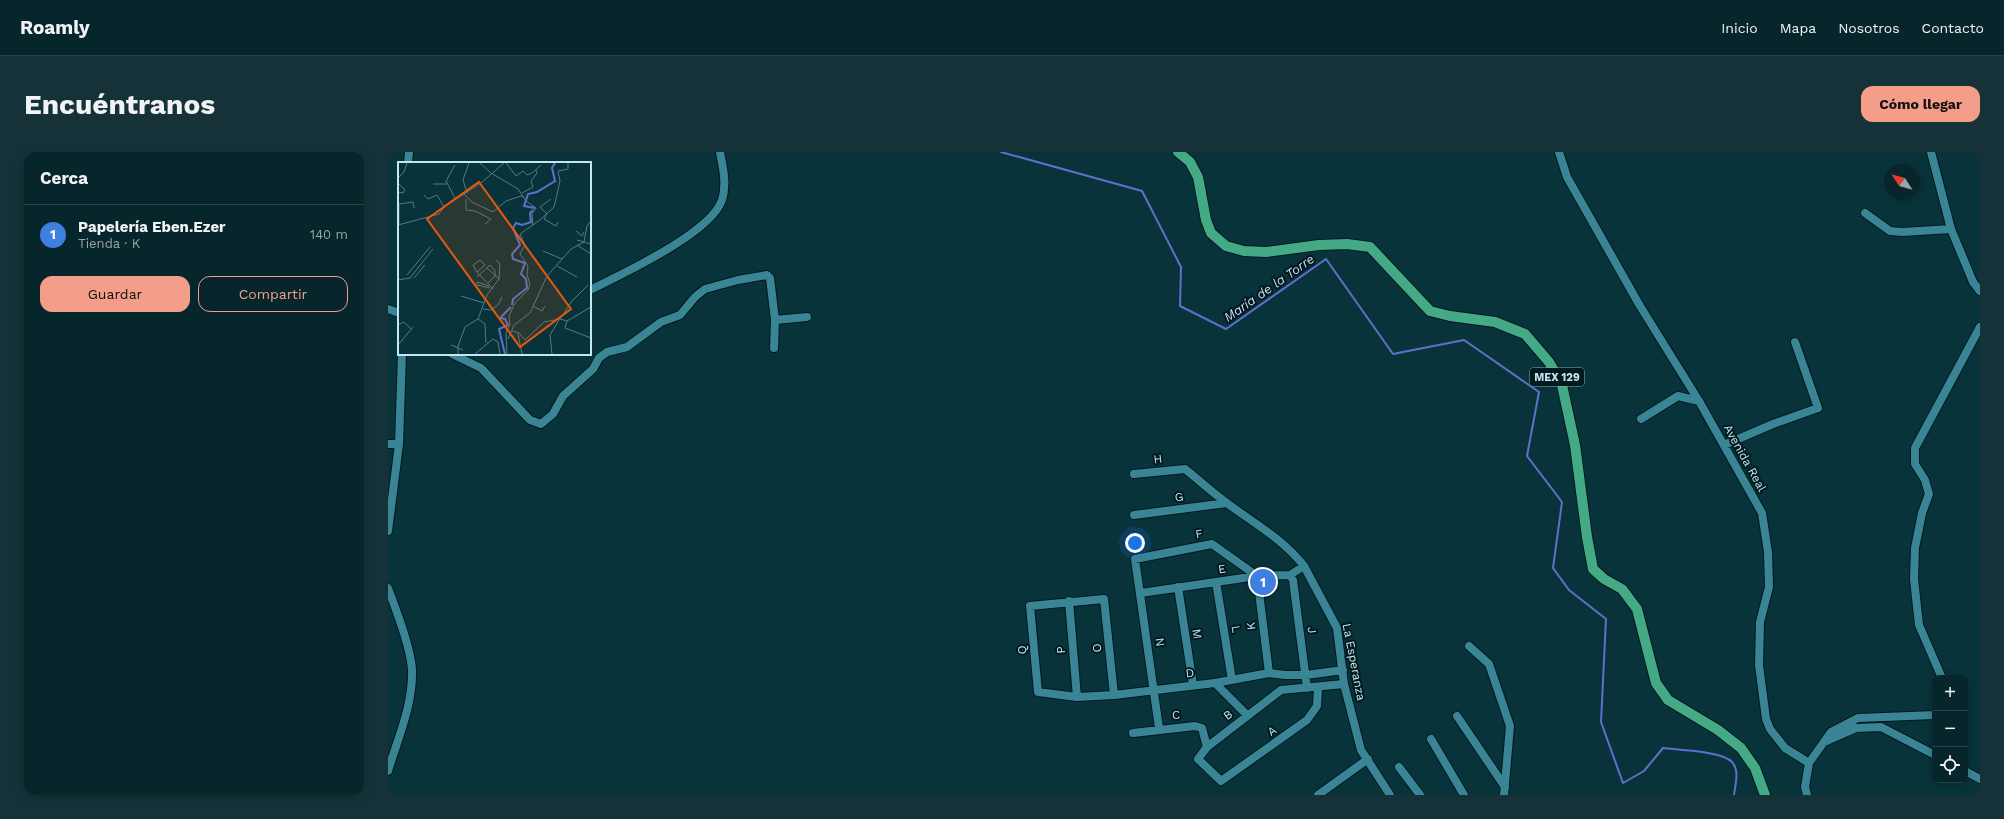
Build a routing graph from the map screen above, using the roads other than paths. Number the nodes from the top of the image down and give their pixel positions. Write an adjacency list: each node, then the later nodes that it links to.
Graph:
1 (409, 152): 6 (street)
2 (720, 152): 9 (street)
3 (1178, 152): 74 (main road, MEX 129)
4 (1559, 152): 20 (street, Avenida Real)
5 (1931, 152): 8 (street)
6 (408, 162)
7 (1865, 213): 8 (street)
8 (1950, 229): 10 (street)
9 (591, 289)
10 (1980, 291)
11 (388, 310): 12 (street)
12 (398, 313)
13 (807, 317): 14 (street)
14 (775, 320): 17 (street); 19 (street)
15 (1980, 327): 43 (street)
16 (1795, 342): 24 (street)
17 (774, 348)
18 (402, 355): 23 (street)
19 (454, 355)
20 (1699, 401): 21 (street); 24 (street, Avenida Real)
21 (1640, 419)
22 (388, 444): 23 (street)
23 (399, 444): 29 (street)
24 (1724, 445): 64 (street, Avenida Real)
25 (1185, 468): 26 (street, H); 27 (street, La Esperanza)
26 (1134, 474)
27 (1228, 503): 28 (street, G); 31 (street, La Esperanza)
28 (1134, 515)
29 (388, 531)
30 (1135, 559): 33 (street, F); 37 (street, N)
31 (1304, 566): 32 (street); 40 (street, La Esperanza)
32 (1290, 575): 33 (street, E); 42 (street, J)
33 (1257, 576): 34 (street, E); 41 (street, K)
34 (1216, 582): 35 (street, E); 44 (street, L)
35 (1178, 587): 37 (street, E); 47 (street, M)
36 (388, 588): 66 (street)
37 (1141, 593): 50 (street, N)
38 (1069, 601): 51 (street, Q); 52 (street, O); 53 (street, P)
39 (1469, 646): 69 (street)
40 (1343, 670): 42 (street, D); 46 (street, La Esperanza)
41 (1269, 673): 42 (street, D); 44 (street, D)
42 (1306, 675): 48 (street, J)
43 (1941, 675)
44 (1232, 680): 45 (street, D)
45 (1215, 683): 47 (street, D); 54 (street)
46 (1344, 684): 49 (street); 63 (street, La Esperanza)
47 (1193, 685): 50 (street, D)
48 (1307, 688): 49 (street); 54 (street, B)
49 (1318, 688): 61 (street, A)
50 (1154, 690): 52 (street, D); 57 (street, N)
51 (1038, 692): 53 (street, D)
52 (1114, 695): 53 (street, D)
53 (1077, 697)
54 (1247, 715): 61 (street, B)
55 (1932, 715): 60 (street)
56 (1457, 716): 69 (street)
57 (1159, 728): 58 (street, C); 61 (street, C)
58 (1133, 733)
59 (1431, 739): 73 (street)
60 (1822, 742): 62 (street); 64 (street)
61 (1207, 747)
62 (1932, 753)
63 (1368, 759): 70 (street); 71 (street, La Esperanza)
64 (1808, 763): 75 (street)
65 (1399, 767): 72 (street)
66 (388, 771)
67 (1968, 773): 68 (street)
68 (1980, 779)
69 (1504, 791)
70 (1318, 795)
71 (1390, 795)
72 (1420, 795)
73 (1464, 795)
74 (1765, 795)
75 (1806, 795)

